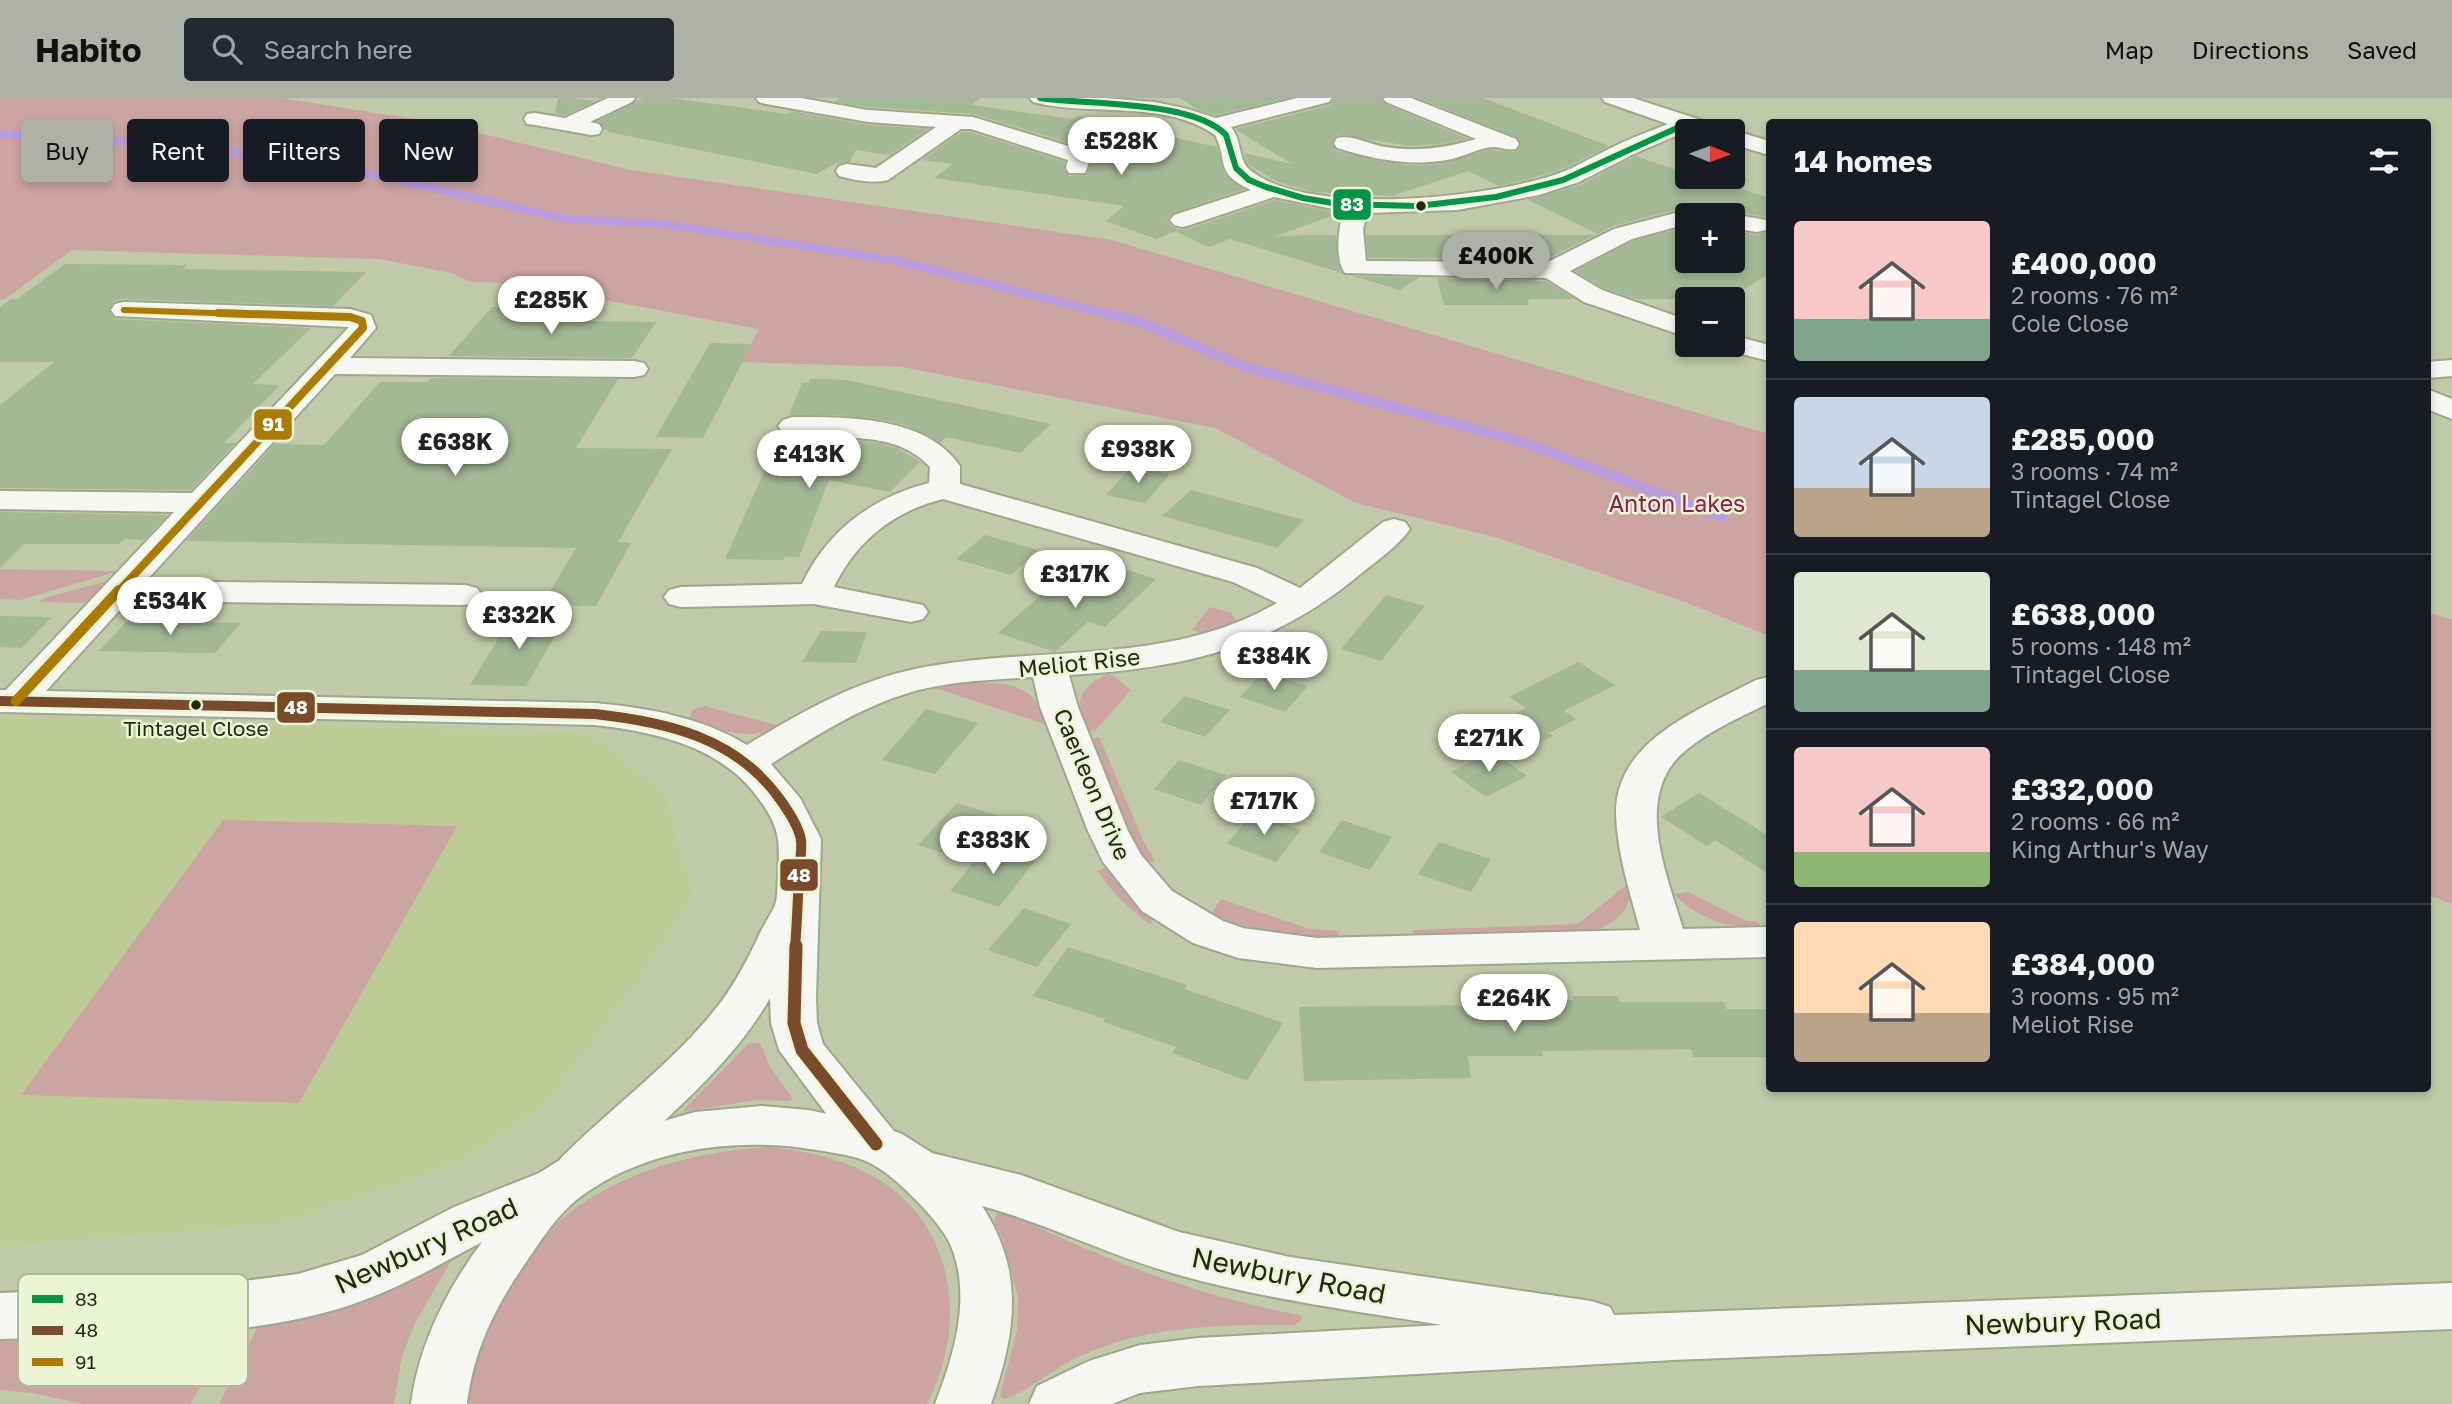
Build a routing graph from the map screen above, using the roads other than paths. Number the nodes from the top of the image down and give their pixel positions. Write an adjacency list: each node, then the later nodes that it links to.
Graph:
1 (625, 98): 11 (street)
2 (772, 98): 10 (street)
3 (1040, 98): 7 (street)
4 (1322, 98): 12 (street)
5 (1393, 98): 17 (street)
6 (1612, 98): 9 (street)
7 (1088, 101): 12 (street)
8 (535, 119): 11 (street)
9 (1676, 119)
10 (957, 121): 18 (street); 19 (street)
11 (568, 125): 14 (street)
12 (1215, 125): 20 (street)
13 (1675, 128): 21 (street)
14 (591, 129)
15 (1745, 141): 16 (street)
16 (1766, 147)
17 (1349, 150)
18 (1107, 153)
19 (847, 171)
20 (1273, 190): 21 (street); 23 (street)
21 (1357, 204): 26 (street)
22 (1675, 217): 26 (street)
23 (1182, 220)
24 (1745, 223): 25 (street)
25 (1757, 225)
26 (1552, 270): 28 (street)
27 (124, 310): 31 (street)
28 (1675, 325)
29 (1745, 347): 30 (street)
30 (1766, 352)
31 (328, 366): 33 (street); 38 (street)
32 (2452, 368): 34 (street)
33 (634, 369)
34 (2431, 370)
35 (793, 426): 36 (street)
36 (944, 489): 41 (street); 44 (street)
37 (0, 500): 38 (street)
38 (200, 503): 40 (street)
39 (1394, 529): 44 (street, Meliot Rise)
40 (118, 591): 42 (street); 48 (street)
41 (814, 594): 43 (street); 45 (street)
42 (465, 595)
43 (681, 597)
44 (1303, 602): 46 (street, Meliot Rise)
45 (911, 612)
46 (1050, 665): 49 (street, Meliot Rise); 52 (street, Caerleon Drive)
47 (1766, 690): 52 (street)
48 (8, 701): 49 (street)
49 (748, 761): 50 (street)
50 (797, 901): 53 (street); 54 (street)
51 (1766, 942): 52 (street, Caerleon Drive)
52 (1665, 945)
53 (896, 1156): 54 (street, Newbury Road); 59 (street, Newbury Road); 61 (street)
54 (568, 1179): 55 (street, Newbury Road); 60 (street)
55 (248, 1303)
56 (2452, 1306): 59 (street, Newbury Road)
57 (18, 1316): 58 (street, Newbury Road)
58 (0, 1317)
59 (1673, 1336): 62 (street, Newbury Road)
60 (439, 1404)
61 (963, 1404)
62 (1058, 1404)

